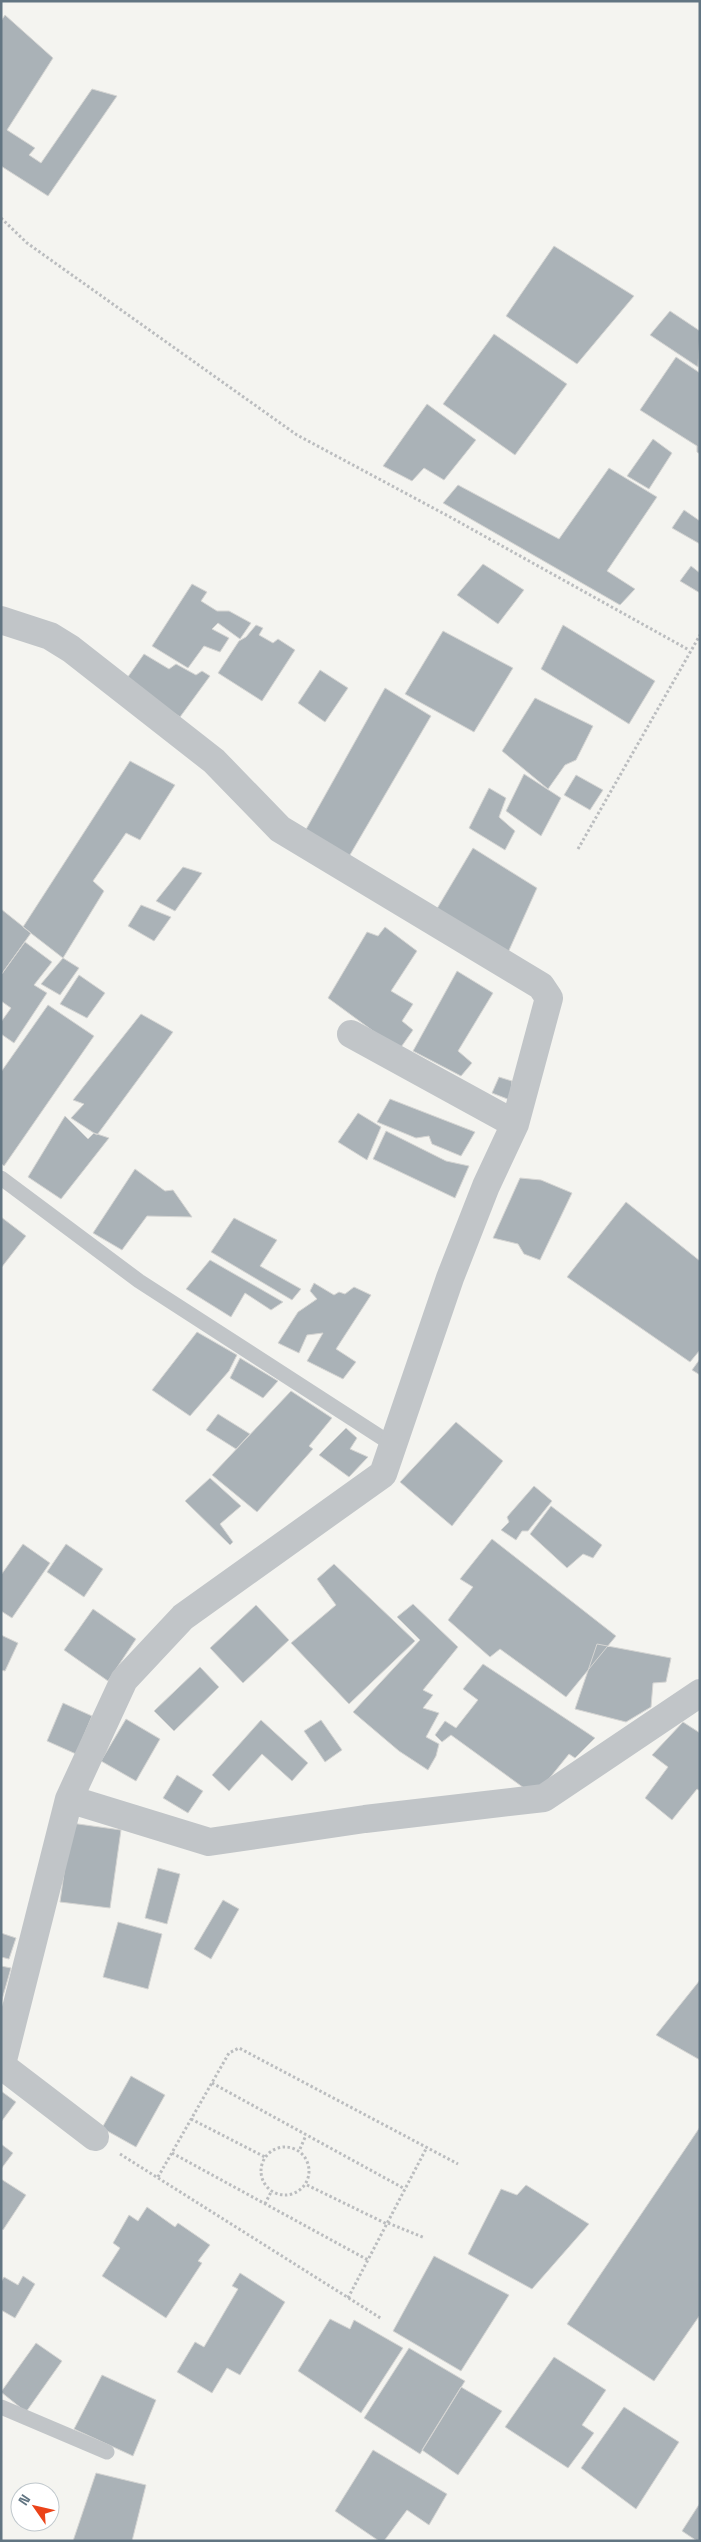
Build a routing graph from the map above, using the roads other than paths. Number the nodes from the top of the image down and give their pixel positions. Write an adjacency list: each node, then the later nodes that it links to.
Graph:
1 (1, 620): 3 (street)
2 (351, 1034): 3 (street)
3 (515, 1124): 5 (street)
4 (1, 1178): 5 (lane)
5 (393, 1445): 7 (street)
6 (700, 1693): 7 (street)
7 (69, 1799): 8 (street)
8 (2, 2067): 9 (street)
9 (95, 2137)
10 (1, 2407): 11 (lane)
11 (107, 2452)

